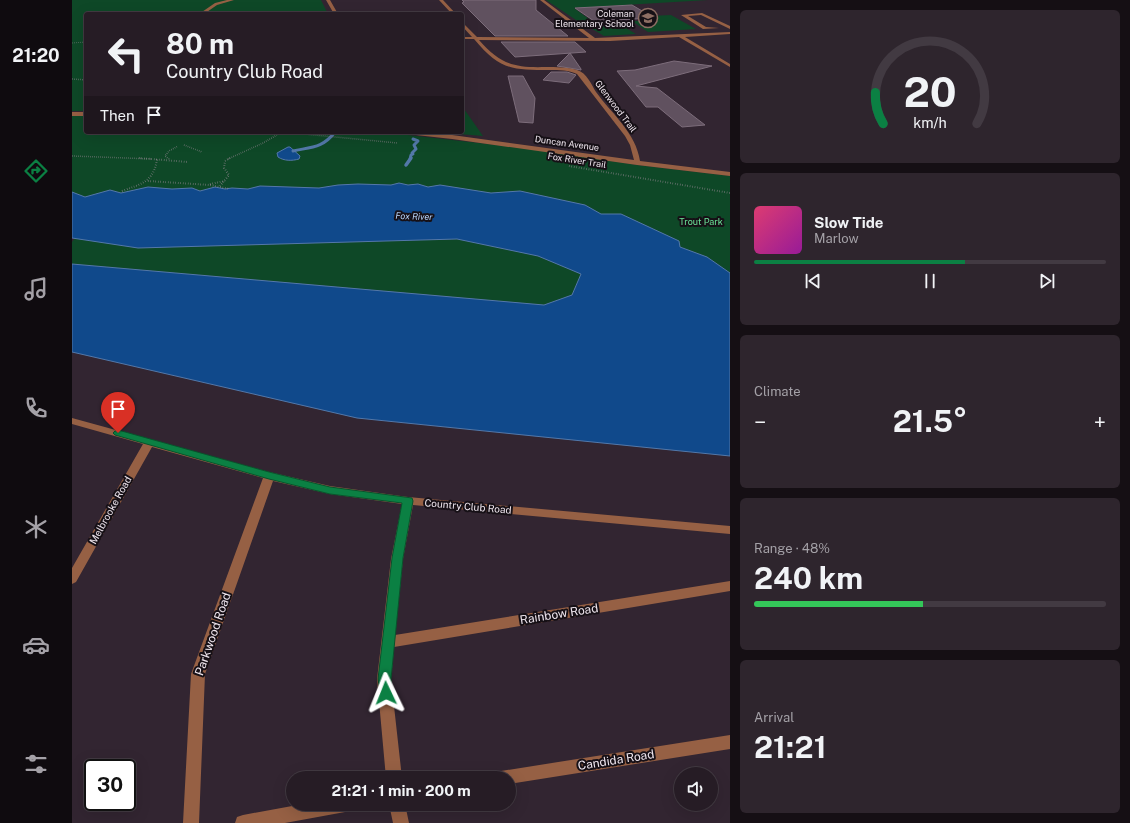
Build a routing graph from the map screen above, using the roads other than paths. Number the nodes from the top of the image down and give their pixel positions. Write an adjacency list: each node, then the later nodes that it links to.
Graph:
1 (232, 0): 5 (street)
2 (328, 0): 7 (street)
3 (441, 0): 8 (street)
4 (542, 0): 15 (street)
5 (222, 1): 6 (street)
6 (204, 12)
7 (335, 12)
8 (452, 12)
9 (464, 25): 14 (street)
10 (728, 27): 10 (street)
11 (730, 33): 12 (street)
12 (680, 36): 15 (street); 16 (street)
13 (464, 38): 14 (street)
14 (477, 38): 15 (street); 20 (street, Glenwood Trail)
15 (594, 40)
16 (730, 66)
17 (72, 114): 18 (street)
18 (84, 114)
19 (420, 134): 20 (street, Duncan Avenue)
20 (637, 163): 21 (street, Duncan Avenue)
21 (730, 174)
22 (72, 421): 23 (street, Country Club Road)
23 (148, 442): 24 (street, Country Club Road); 27 (street, Melbrooke Road)
24 (269, 476): 25 (street, Country Club Road); 35 (street, Parkwood Road)
25 (408, 501): 26 (street, Country Club Road); 29 (street)
26 (730, 530)
27 (72, 579)
28 (730, 586): 29 (street, Rainbow Road)
29 (388, 642): 31 (street)
30 (730, 742): 32 (street, Candida Road)
31 (393, 771)
32 (516, 776)
33 (308, 811): 36 (street)
34 (398, 811): 37 (street)
35 (191, 823)
36 (243, 823)
37 (401, 823)

